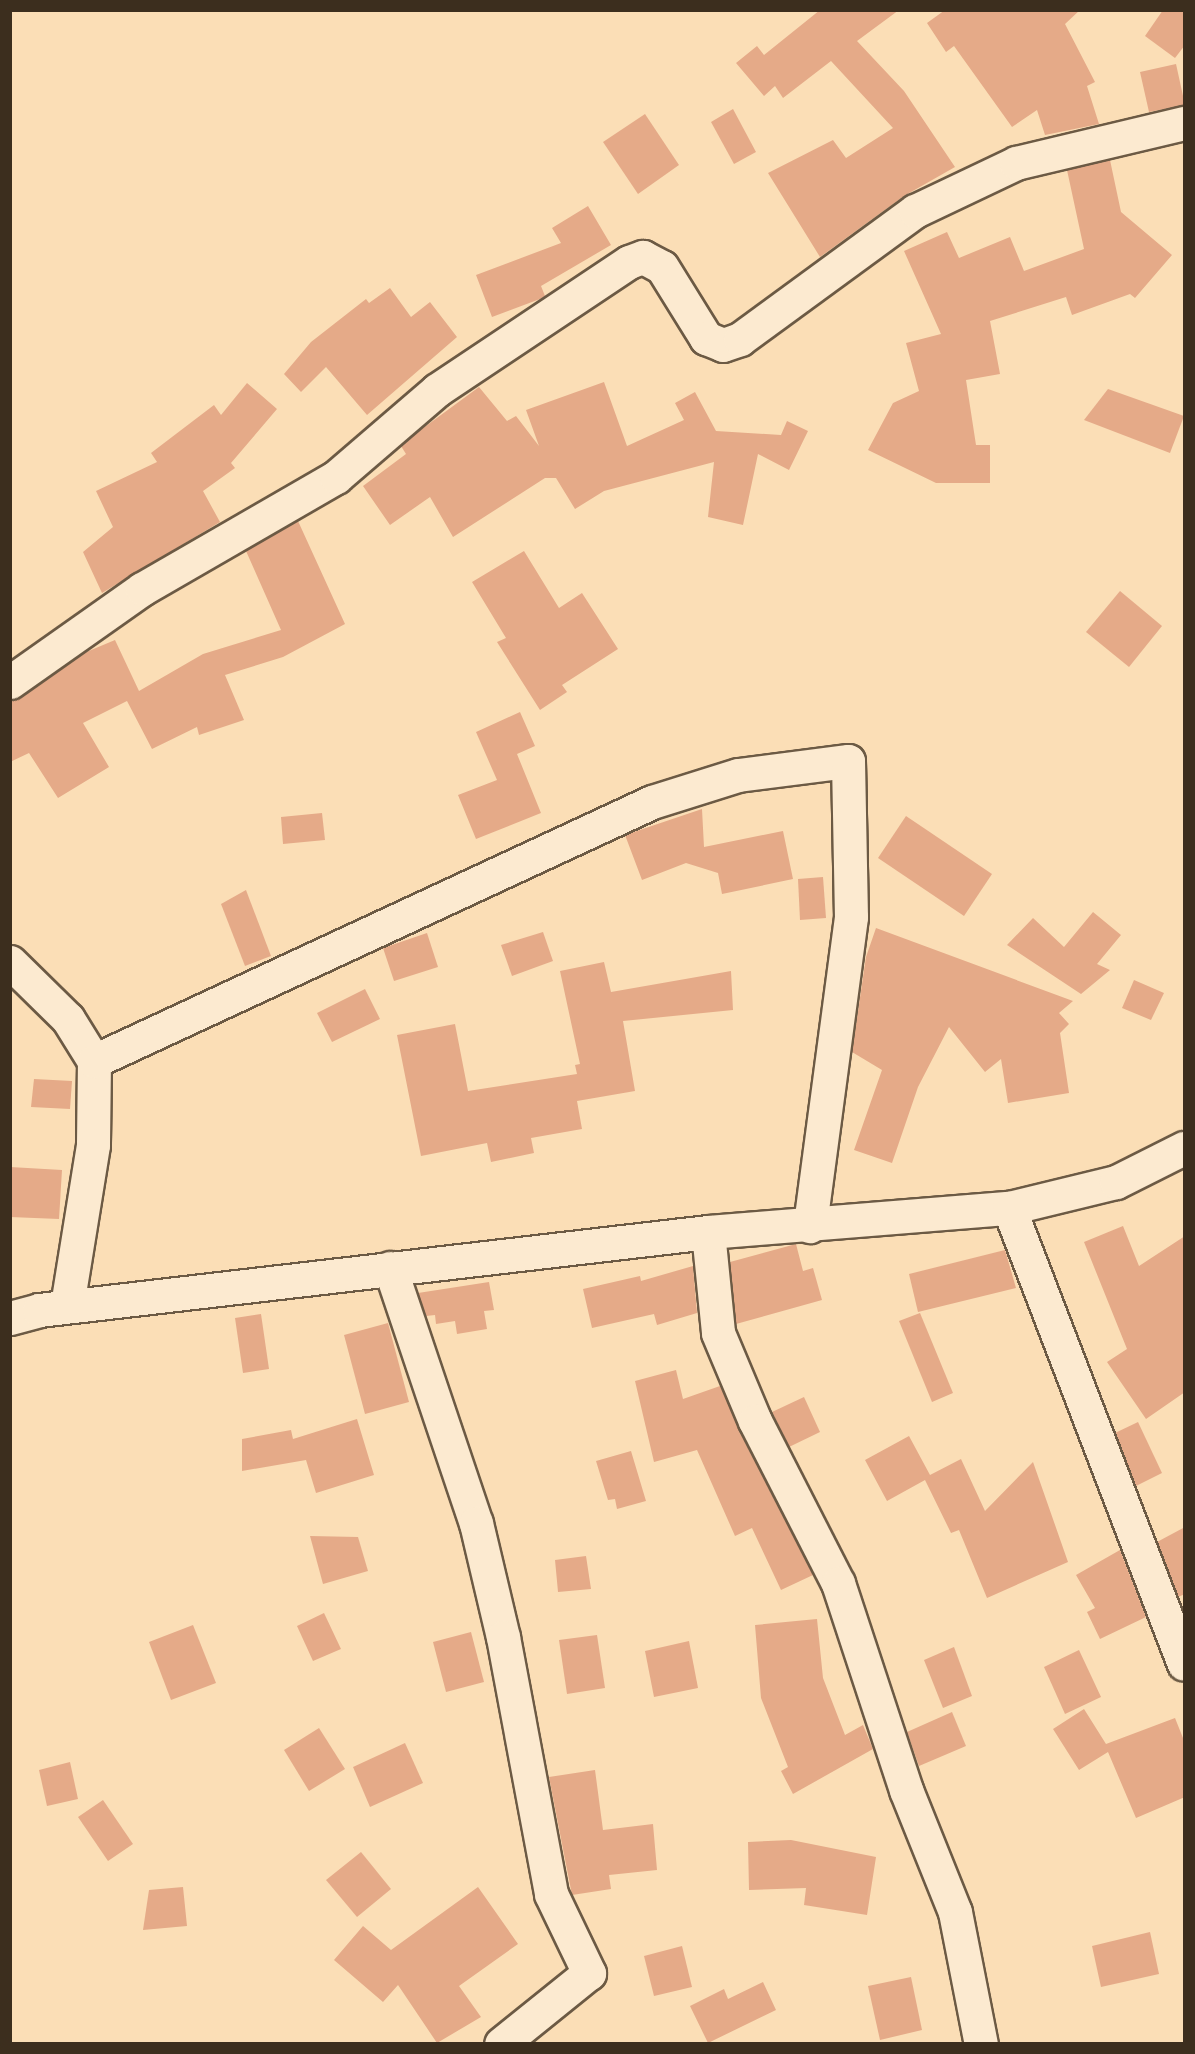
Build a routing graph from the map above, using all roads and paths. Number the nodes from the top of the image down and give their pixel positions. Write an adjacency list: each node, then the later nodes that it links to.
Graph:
1 (1185, 123): 2 (street)
2 (10, 682)
3 (10, 962): 4 (street)
4 (94, 1061): 7 (street); 10 (street)
5 (1185, 1148): 6 (street)
6 (1009, 1208): 7 (street); 12 (street)
7 (810, 1226): 8 (street)
8 (708, 1232): 9 (street); 14 (street)
9 (390, 1268): 10 (street); 13 (street)
10 (66, 1306): 11 (street)
11 (10, 1318)
12 (1185, 1664)
13 (501, 2043)
14 (981, 2043)

